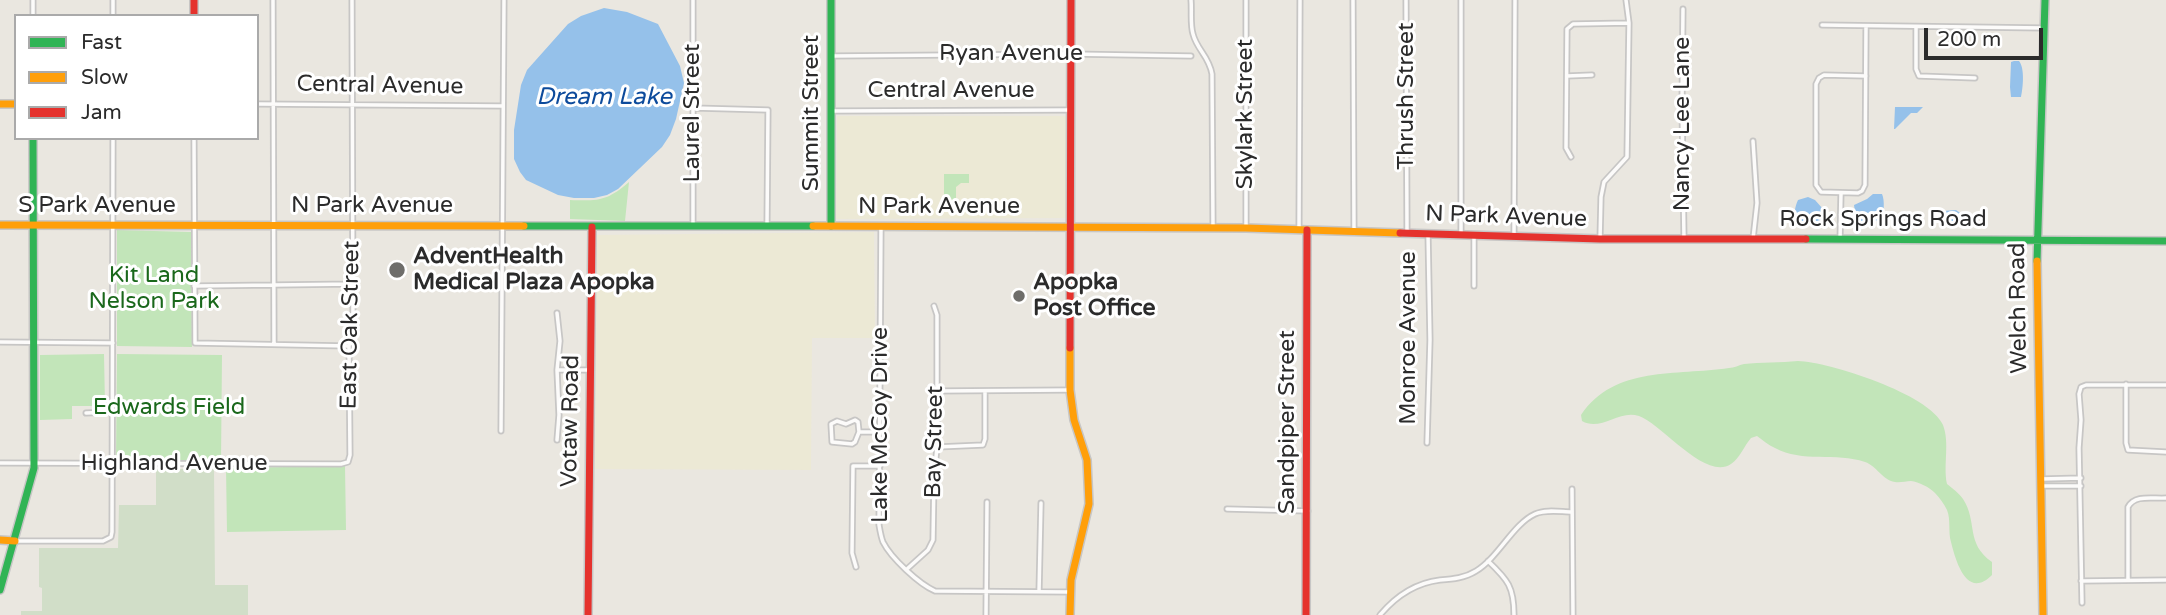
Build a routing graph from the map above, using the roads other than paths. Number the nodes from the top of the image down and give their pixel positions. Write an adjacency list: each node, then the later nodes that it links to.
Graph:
1 (273, 0): 30 (street)
2 (352, 0): 31 (street, East Oak Street)
3 (504, 0): 32 (street)
4 (693, 0): 33 (street, Laurel Street)
5 (831, 0): 23 (main road, Summit Street)
6 (1071, 0): 22 (main road)
7 (1192, 0): 55 (street)
8 (1246, 0): 56 (street, Skylark Street)
9 (1300, 0): 57 (street, Sandpiper Street)
10 (1353, 0): 58 (street)
11 (1406, 0): 59 (street, Thrush Street)
12 (1461, 0): 61 (street)
13 (1515, 0): 63 (street)
14 (1626, 0): 17 (street)
15 (2045, 0): 21 (main road, Welch Road)
16 (1683, 9): 65 (street, Nancy Lee Lane)
17 (1629, 23): 26 (street); 64 (street)
18 (1822, 25): 19 (street)
19 (1866, 26): 20 (street); 27 (street)
20 (1916, 27): 21 (street); 28 (street)
21 (2044, 28): 67 (main road, Welch Road)
22 (1071, 54): 23 (street, Ryan Avenue); 24 (street, Ryan Avenue); 34 (main road)
23 (831, 55): 35 (main road, Summit Street)
24 (1191, 56)
25 (1592, 75): 26 (street)
26 (1567, 76): 40 (street)
27 (1866, 76): 41 (street); 41 (street)
28 (1975, 78)
29 (259, 104): 30 (street, Central Avenue)
30 (273, 104): 31 (street, Central Avenue); 46 (street)
31 (352, 104): 32 (street, Central Avenue); 47 (street, East Oak Street)
32 (503, 106): 48 (street)
33 (694, 108): 53 (street, Laurel Street); 54 (street)
34 (1071, 110): 35 (street, Central Avenue); 51 (main road)
35 (831, 111): 49 (main road, Summit Street)
36 (33, 140): 43 (main road)
37 (113, 140): 44 (street)
38 (194, 140): 45 (street)
39 (1753, 141): 66 (street)
40 (1571, 157)
41 (1841, 193): 68 (street)
42 (0, 225): 43 (main road, S Park Avenue)
43 (33, 225): 44 (main road, S Park Avenue); 77 (main road)
44 (113, 225): 45 (main road, S Park Avenue); 78 (street)
45 (194, 225): 46 (main road, N Park Avenue); 72 (street)
46 (273, 225): 47 (main road, N Park Avenue); 71 (street)
47 (353, 225): 48 (main road, N Park Avenue); 70 (street, East Oak Street)
48 (503, 226): 52 (main road, N Park Avenue); 90 (street)
49 (831, 226): 50 (main road, N Park Avenue); 54 (main road, N Park Avenue)
50 (881, 226): 51 (main road, N Park Avenue); 92 (street, Lake McCoy Drive)
51 (1071, 226): 55 (main road, N Park Avenue); 85 (main road)
52 (592, 227): 53 (main road, N Park Avenue); 82 (main road, Votaw Road)
53 (693, 227): 54 (main road, N Park Avenue)
54 (767, 227)
55 (1213, 228): 56 (main road, N Park Avenue)
56 (1246, 228): 57 (main road, N Park Avenue)
57 (1303, 229): 58 (main road, N Park Avenue); 110 (main road, Sandpiper Street)
58 (1354, 231): 59 (main road, N Park Avenue)
59 (1407, 233): 60 (main road, N Park Avenue)
60 (1428, 234): 61 (main road, N Park Avenue); 94 (street, Monroe Avenue)
61 (1461, 235): 62 (main road, N Park Avenue)
62 (1474, 235): 63 (main road, N Park Avenue); 73 (street)
63 (1514, 236): 64 (main road, N Park Avenue)
64 (1600, 239): 65 (main road, N Park Avenue)
65 (1684, 239): 66 (main road, Rock Springs Road)
66 (1753, 239): 68 (main road, Rock Springs Road)
67 (2037, 239): 68 (main road, Rock Springs Road); 69 (main road, Rock Springs Road); 103 (main road, Welch Road)
68 (1840, 240)
69 (2166, 241)
70 (353, 284): 71 (street); 80 (street, East Oak Street)
71 (274, 285): 72 (street); 79 (street)
72 (194, 286): 79 (street)
73 (1474, 286)
74 (934, 306): 86 (street, Bay Street)
75 (557, 313): 81 (street)
76 (0, 342): 77 (street)
77 (33, 342): 78 (street); 99 (main road)
78 (113, 343): 89 (street)
79 (274, 344): 80 (street)
80 (349, 346): 97 (street, East Oak Street)
81 (557, 370): 82 (street); 93 (street)
82 (590, 370): 125 (main road, Votaw Road)
83 (2126, 384): 84 (street); 96 (street); 102 (street)
84 (2166, 385)
85 (1070, 390): 87 (street); 123 (main road)
86 (937, 391): 87 (street); 95 (street, Bay Street)
87 (985, 391): 95 (street)
88 (86, 412): 89 (street)
89 (113, 412): 100 (street)
90 (501, 432)
91 (859, 432): 91 (street); 92 (street)
92 (880, 432): 101 (street, Lake McCoy Drive)
93 (557, 440)
94 (1427, 443)
95 (937, 447): 116 (street, Bay Street)
96 (2166, 452)
97 (348, 462): 100 (street, Highland Avenue)
98 (0, 463): 99 (street, Highland Avenue)
99 (34, 463): 100 (street, Highland Avenue); 113 (main road)
100 (113, 465): 113 (street)
101 (880, 466): 115 (street); 116 (street, Lake McCoy Drive)
102 (2081, 478): 103 (street); 104 (street)
103 (2041, 482): 104 (street); 132 (main road, Welch Road)
104 (2081, 486): 117 (street)
105 (1572, 489): 111 (street)
106 (2166, 498): 118 (street)
107 (987, 502): 121 (street)
108 (1041, 503): 122 (street)
109 (1227, 509): 110 (street)
110 (1308, 512): 128 (main road, Sandpiper Street)
111 (1573, 512): 114 (street); 131 (street)
112 (0, 540): 113 (main road)
113 (15, 541): 120 (main road)
114 (1488, 561): 129 (street); 130 (street)
115 (856, 567)
116 (907, 569): 121 (street, Lake McCoy Drive)
117 (2081, 580): 118 (street); 124 (street)
118 (2128, 580): 119 (street)
119 (2166, 580)
120 (0, 590)
121 (987, 592): 122 (street, Lake McCoy Drive); 126 (street)
122 (1039, 592): 123 (street, Lake McCoy Drive)
123 (1071, 592): 127 (main road)
124 (2082, 603)
125 (588, 615)
126 (986, 615)
127 (1070, 615)
128 (1307, 615)
129 (1380, 615)
130 (1514, 615)
131 (1573, 615)
132 (2043, 615)

